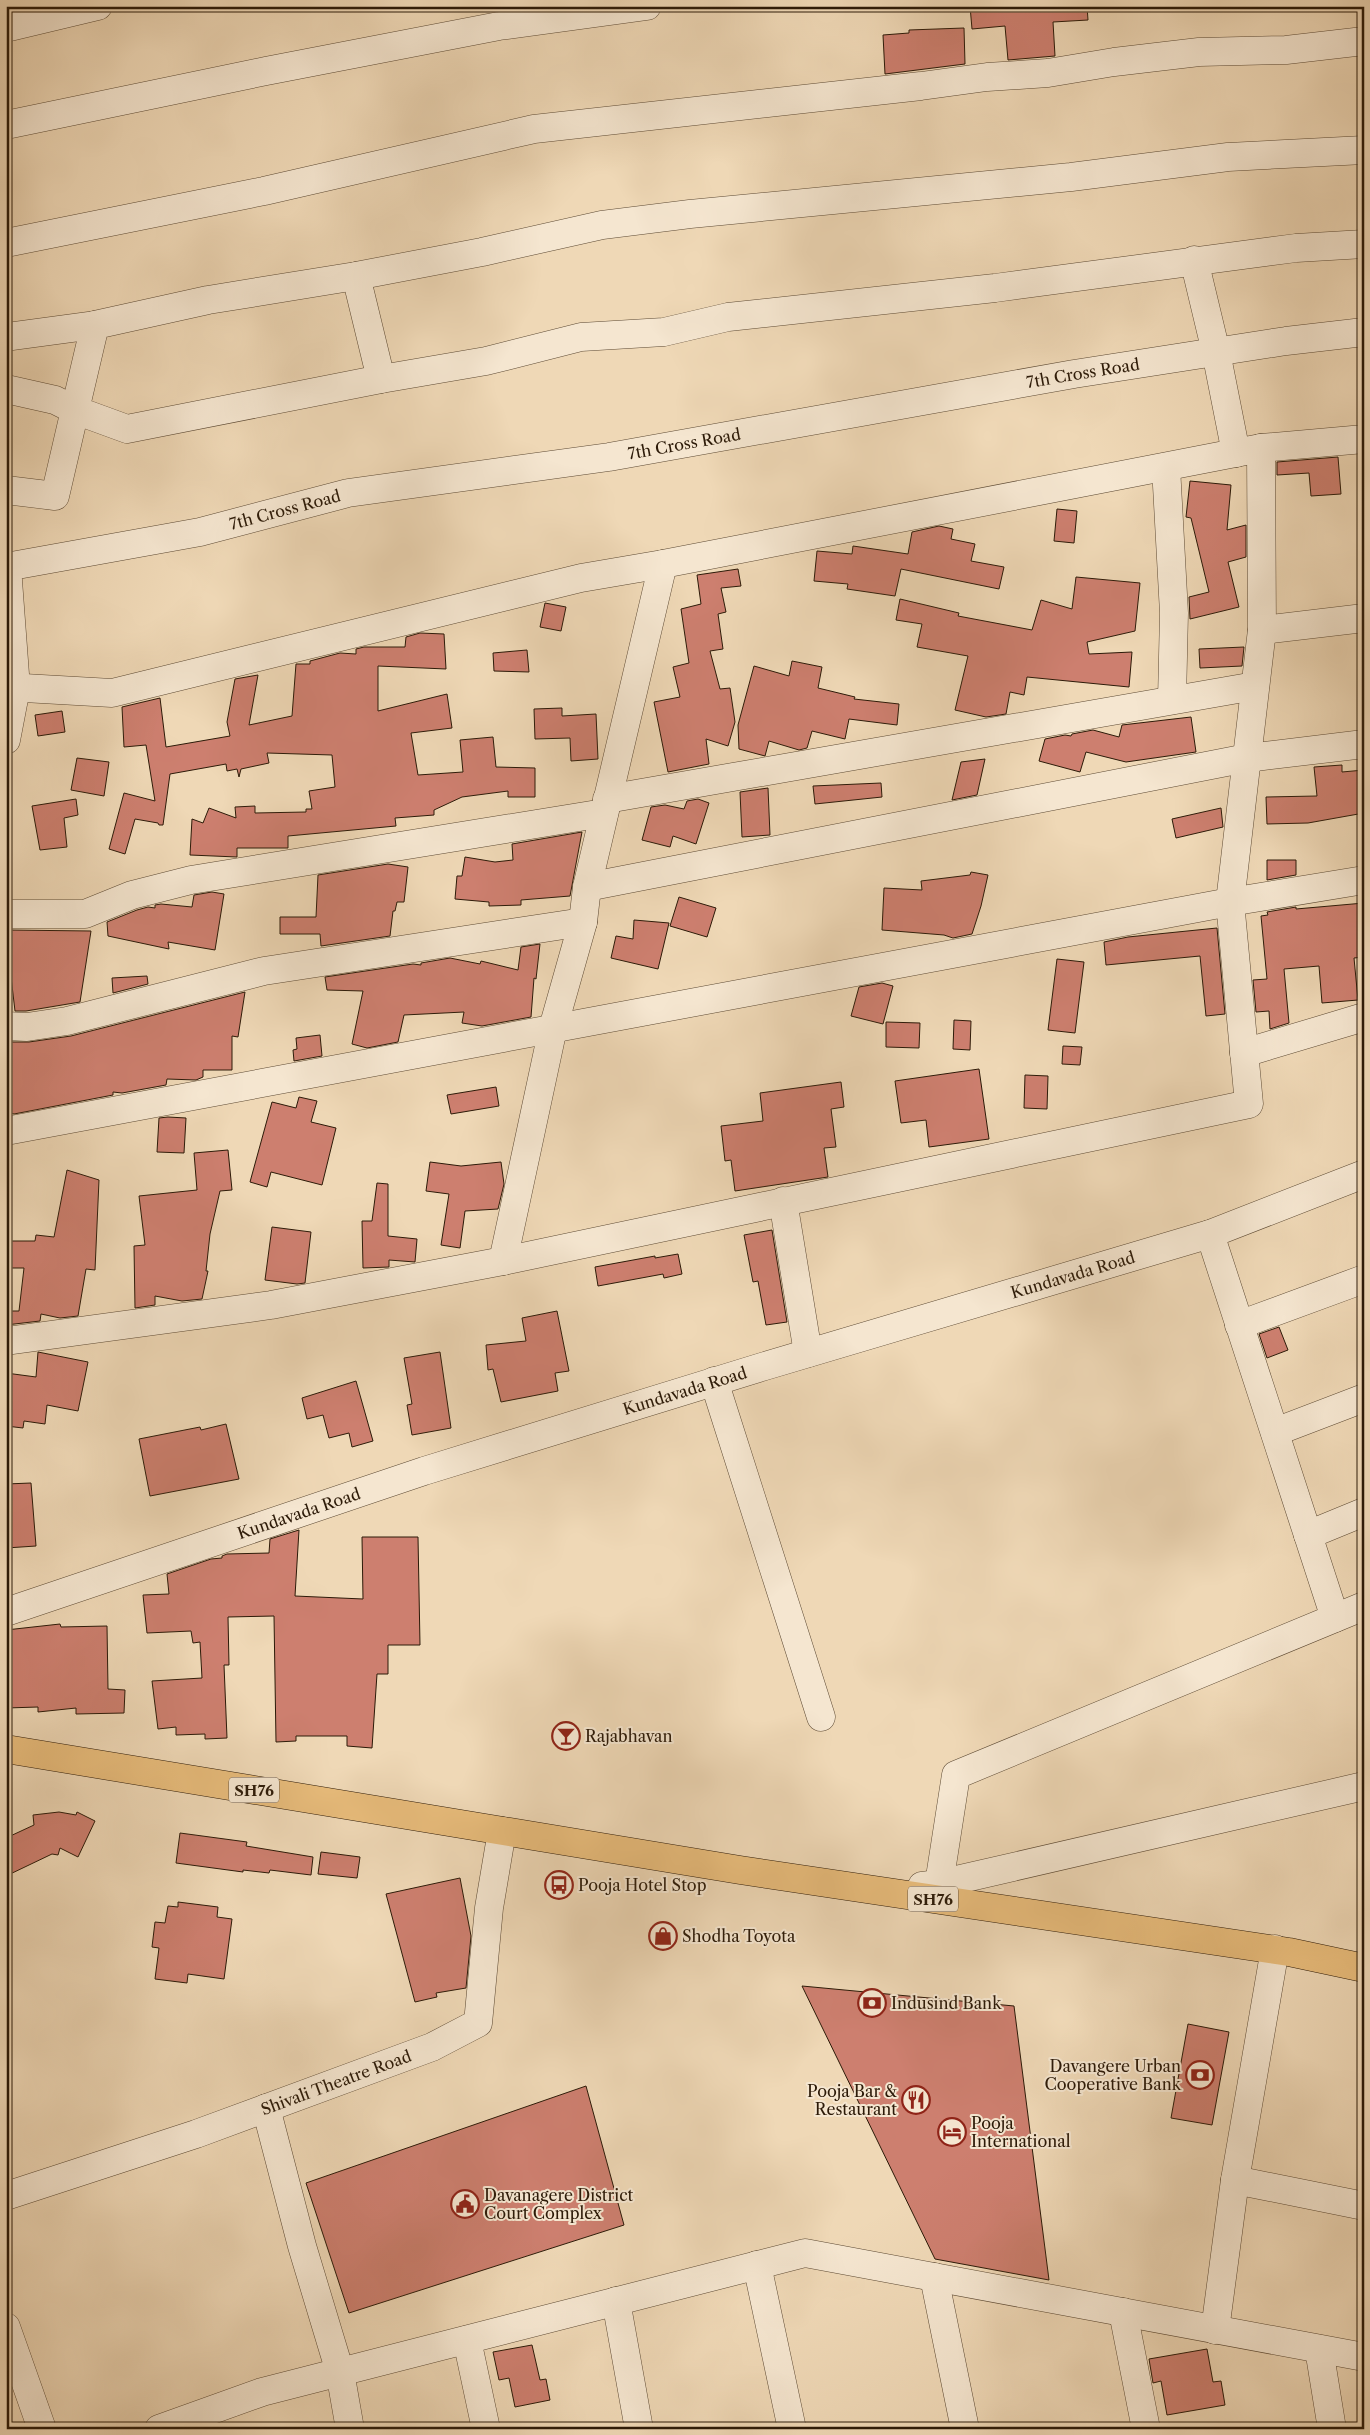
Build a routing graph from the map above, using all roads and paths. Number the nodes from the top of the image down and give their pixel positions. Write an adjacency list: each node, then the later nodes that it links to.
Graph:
1 (98, 6): 3 (street)
2 (647, 6): 5 (street)
3 (6, 28)
4 (1364, 41): 7 (street)
5 (6, 125)
6 (1364, 150): 10 (street)
7 (6, 243)
8 (1364, 244): 9 (street)
9 (1194, 260): 14 (street); 15 (street)
10 (356, 276): 11 (street); 15 (street)
11 (96, 324): 13 (street); 17 (street)
12 (1364, 332): 14 (street, 7th Cross Road)
13 (6, 337)
14 (1216, 352): 19 (street); 23 (street, 7th Cross Road)
15 (381, 379): 17 (street)
16 (6, 389): 17 (street)
17 (75, 410): 21 (street)
18 (1364, 439): 19 (street)
19 (1248, 451): 20 (street); 25 (street)
20 (1166, 467): 22 (street); 28 (street)
21 (6, 490)
22 (662, 564): 27 (street); 32 (street)
23 (7, 567): 27 (street)
24 (1364, 618): 25 (street)
25 (1262, 630): 26 (street)
26 (1255, 686): 28 (street); 31 (street)
27 (11, 687): 29 (street)
28 (1172, 700): 32 (street)
29 (6, 740)
30 (1364, 744): 31 (street)
31 (1247, 758): 34 (street); 35 (street)
32 (606, 806): 34 (street); 36 (street)
33 (1364, 880): 35 (street)
34 (587, 887): 37 (street)
35 (1230, 902): 40 (street); 41 (street)
36 (6, 914)
37 (583, 922): 39 (street); 40 (street)
38 (1364, 1017): 41 (street)
39 (6, 1026)
40 (553, 1028): 42 (street); 46 (street)
41 (1244, 1053): 44 (street)
42 (6, 1131)
43 (1364, 1174): 45 (street, Kundavada Road)
44 (783, 1200): 46 (street); 50 (street)
45 (1210, 1234): 48 (street); 50 (street, Kundavada Road)
46 (503, 1261): 49 (street)
47 (1364, 1279): 48 (street)
48 (1239, 1325): 53 (street)
49 (6, 1341)
50 (808, 1353): 51 (street, Kundavada Road)
51 (714, 1381): 56 (street, Kundavada Road); 59 (street)
52 (1364, 1398): 53 (street)
53 (1275, 1432): 55 (street)
54 (1364, 1512): 55 (street)
55 (1308, 1535): 58 (street)
56 (6, 1612)
57 (1362, 1613): 58 (street)
58 (1335, 1618): 63 (street)
59 (821, 1717)
60 (6, 1749): 62 (main road, SH76)
61 (1364, 1786): 63 (street)
62 (502, 1831): 64 (main road, SH76); 67 (street, Shivali Theatre Road)
63 (939, 1884): 64 (street)
64 (873, 1890): 65 (main road, SH76)
65 (1275, 1949): 66 (main road, SH76); 68 (street)
66 (1364, 1968)
67 (266, 2108): 69 (street, Shivali Theatre Road); 80 (street)
68 (1235, 2180): 70 (street); 76 (street)
69 (6, 2196)
70 (1364, 2206)
71 (757, 2265): 72 (street); 73 (street); 86 (street)
72 (934, 2277): 74 (street); 87 (street)
73 (616, 2301): 77 (street); 85 (street)
74 (1123, 2312): 76 (street); 88 (street)
75 (6, 2327): 81 (street)
76 (1215, 2330): 78 (street)
77 (467, 2340): 80 (street); 84 (street)
78 (1319, 2349): 79 (street); 89 (street)
79 (1364, 2357)
80 (340, 2372): 82 (street); 83 (street)
81 (42, 2429)
82 (159, 2429)
83 (350, 2429)
84 (486, 2429)
85 (639, 2429)
86 (792, 2429)
87 (965, 2429)
88 (1146, 2429)
89 (1332, 2429)

